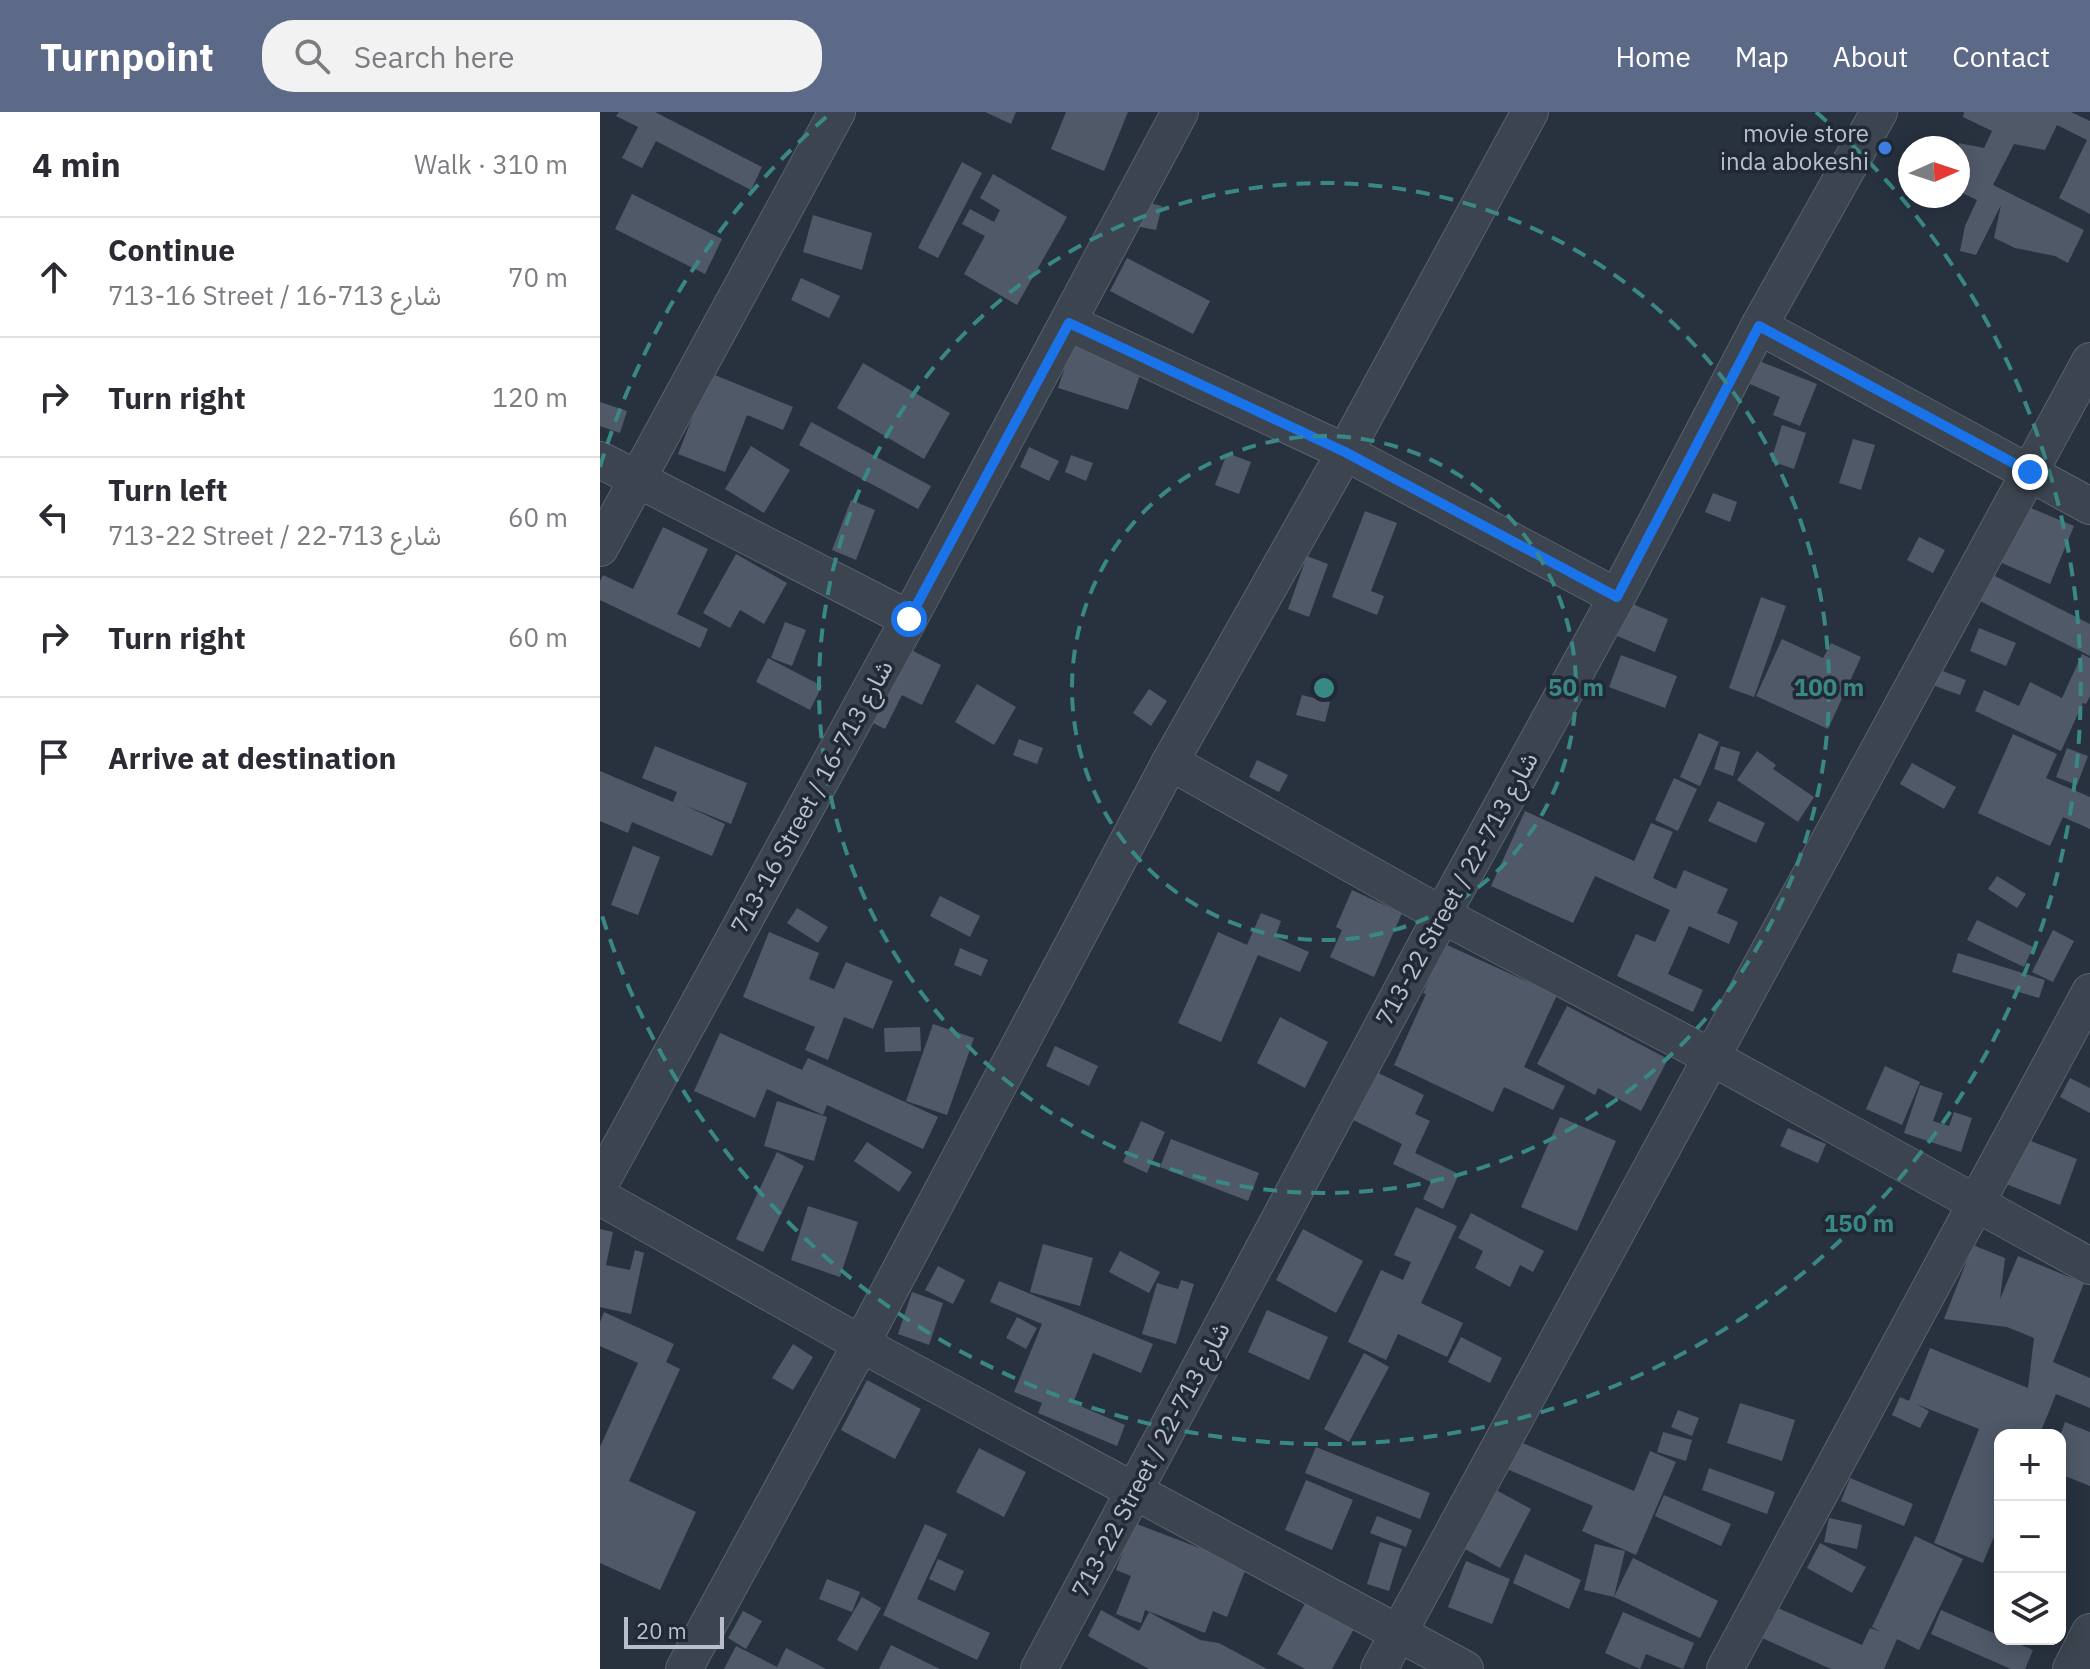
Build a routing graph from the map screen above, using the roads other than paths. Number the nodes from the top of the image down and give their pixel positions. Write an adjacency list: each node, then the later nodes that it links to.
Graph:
1 (837, 112): 11 (street)
2 (1180, 112): 5 (street, 713-16 Street / شارع 713-16)
3 (1530, 112): 8 (street)
4 (1879, 112): 6 (street, 713-22 Street / شارع 713-22)
5 (1069, 323): 8 (street); 15 (street, 713-16 Street / شارع 713-16)
6 (1759, 326): 10 (street); 14 (street, 713-22 Street / شارع 713-22)
7 (2090, 361): 10 (street)
8 (1345, 452): 14 (street); 16 (street)
9 (600, 460): 11 (street)
10 (2030, 472): 12 (street); 19 (street)
11 (637, 480): 13 (street); 15 (street)
12 (2090, 506)
13 (600, 548)
14 (1617, 597): 17 (street, 713-22 Street / شارع 713-22)
15 (909, 619): 20 (street, 713-16 Street / شارع 713-16)
16 (1170, 762): 17 (street); 24 (street)
17 (1442, 915): 19 (street); 25 (street, 713-22 Street / شارع 713-22)
18 (2090, 992): 22 (street)
19 (1713, 1058): 22 (street); 27 (street)
20 (600, 1184)
21 (600, 1197): 24 (street)
22 (1975, 1204): 23 (street); 32 (street)
23 (2090, 1266)
24 (861, 1344): 25 (street); 28 (street)
25 (1134, 1492): 27 (street); 29 (street, 713-22 Street / شارع 713-22)
26 (2090, 1632): 33 (street)
27 (1399, 1633): 30 (street); 31 (street)
28 (684, 1669)
29 (1039, 1669)
30 (1379, 1669)
31 (1465, 1669)
32 (1725, 1669)
33 (2071, 1669)

